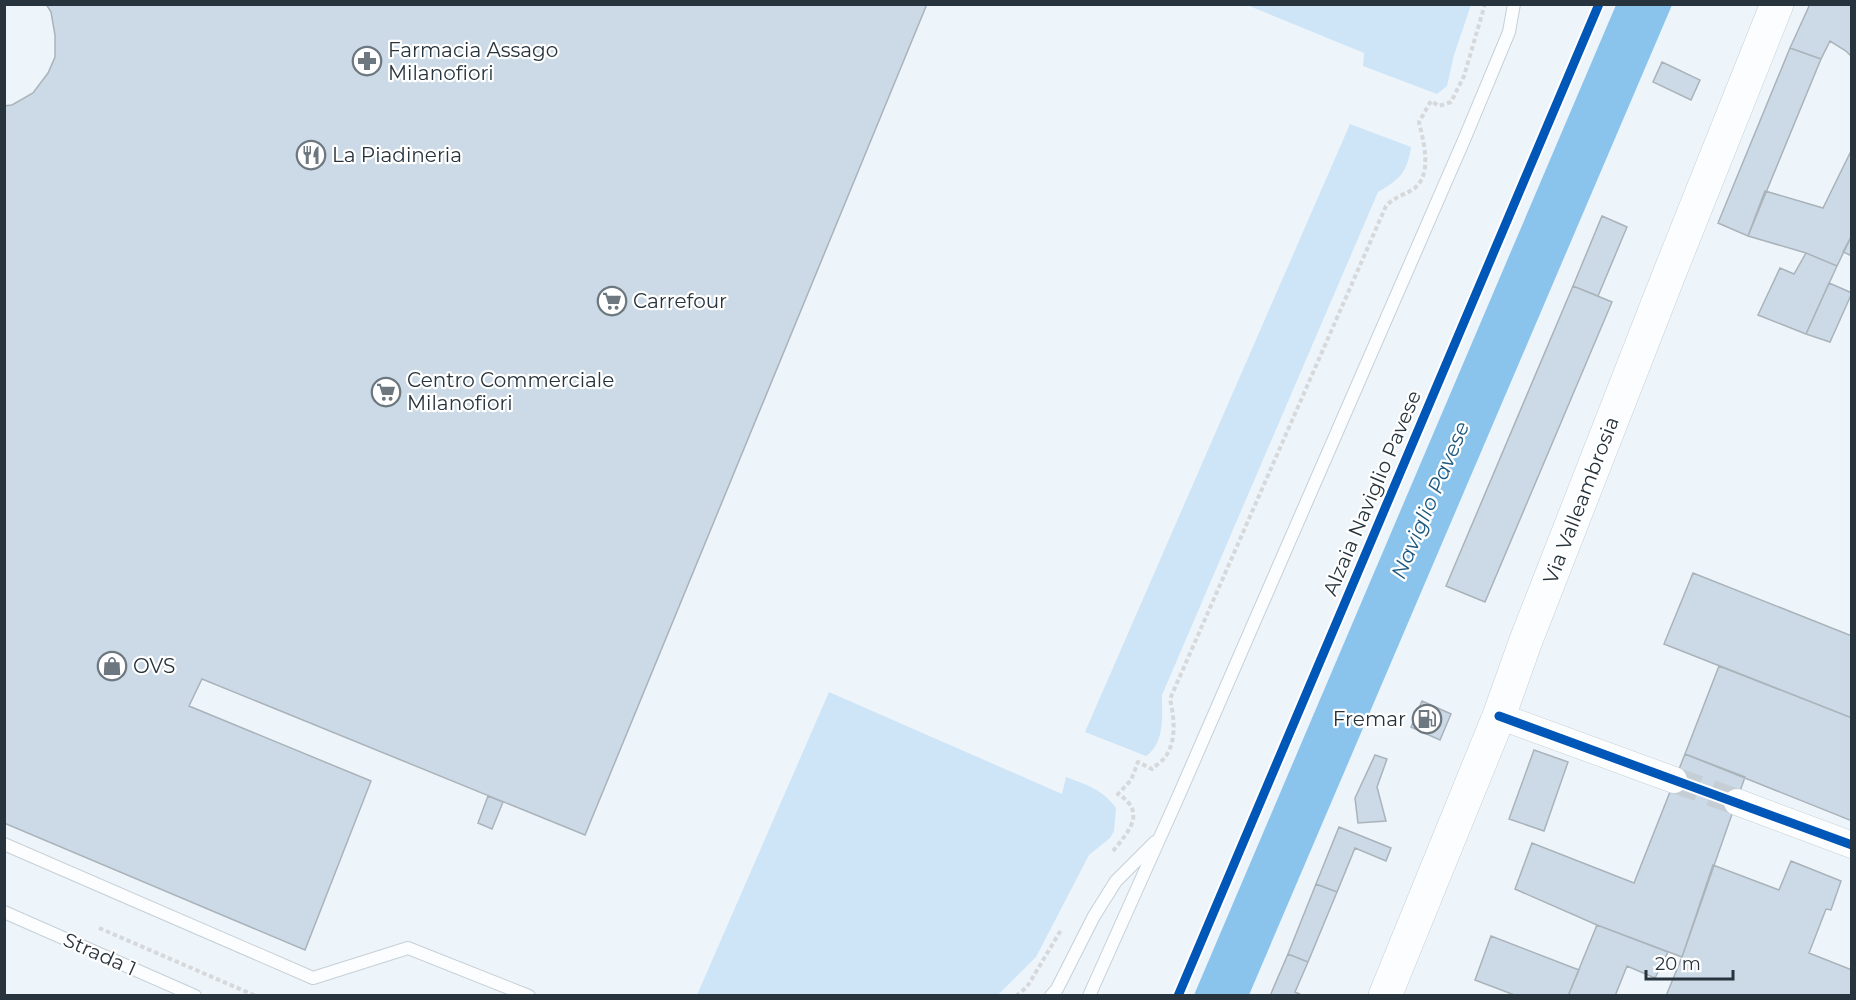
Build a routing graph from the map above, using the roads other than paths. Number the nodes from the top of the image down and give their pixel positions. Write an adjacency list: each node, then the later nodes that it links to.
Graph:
1 (1514, 4): 6 (lane)
2 (1777, 4): 3 (main road, Via Valleambrosia)
3 (1499, 716): 4 (street); 14 (main road, Via Valleambrosia)
4 (1674, 780)
5 (1737, 802): 8 (street)
6 (1160, 836): 12 (lane); 13 (lane)
7 (4, 844): 11 (lane)
8 (1851, 845)
9 (4, 912): 10 (lane, Strada 1)
10 (195, 996)
11 (529, 996)
12 (1051, 996)
13 (1089, 996)
14 (1384, 996)

